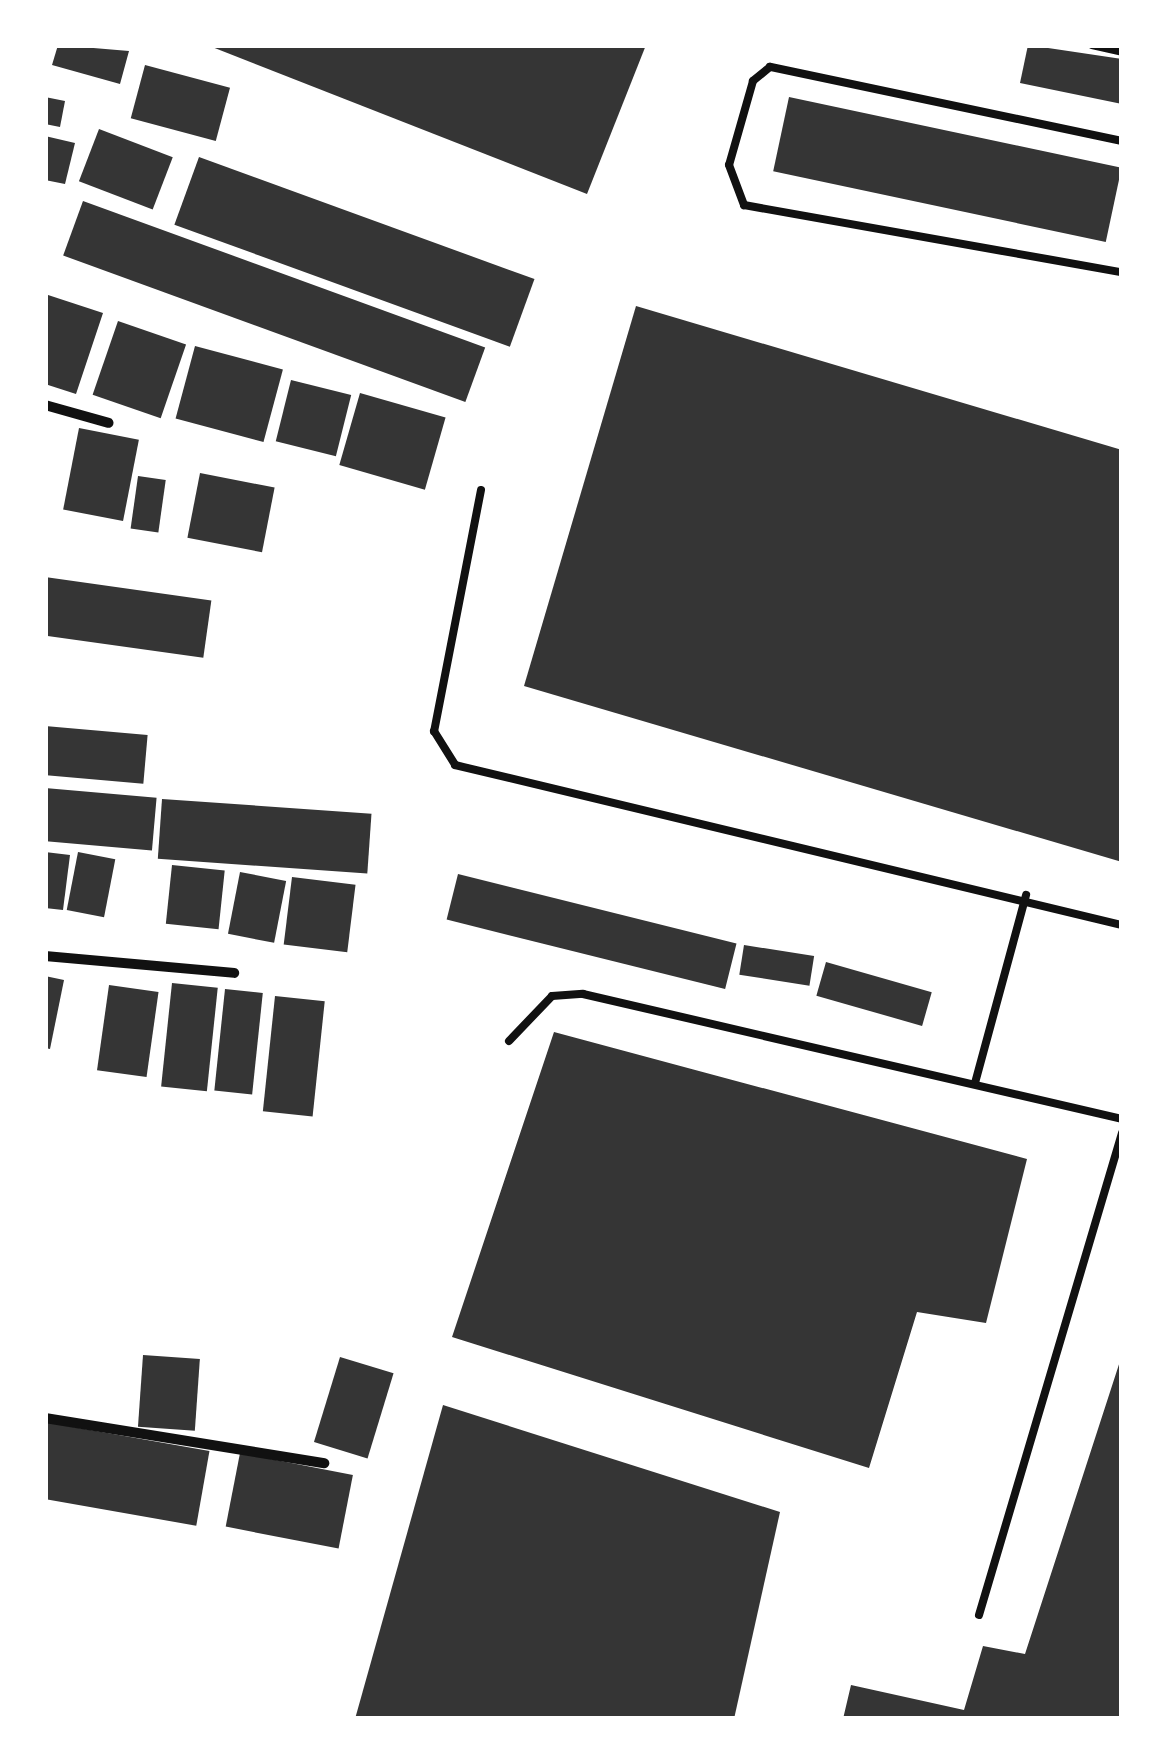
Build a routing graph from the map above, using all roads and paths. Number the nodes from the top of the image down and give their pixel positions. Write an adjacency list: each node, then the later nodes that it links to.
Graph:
1 (1092, 45): 2 (lane)
2 (1122, 52)
3 (1122, 141): 4 (lane)
4 (1122, 272)
5 (45, 405): 6 (street)
6 (109, 423)
7 (481, 490): 8 (lane)
8 (1026, 895): 9 (lane); 13 (lane)
9 (1122, 924)
10 (45, 956): 11 (street)
11 (234, 973)
12 (509, 1041): 13 (lane)
13 (975, 1083): 14 (lane)
14 (1122, 1120)
15 (1122, 1133): 18 (lane)
16 (45, 1418): 17 (street)
17 (324, 1462)
18 (979, 1615)

